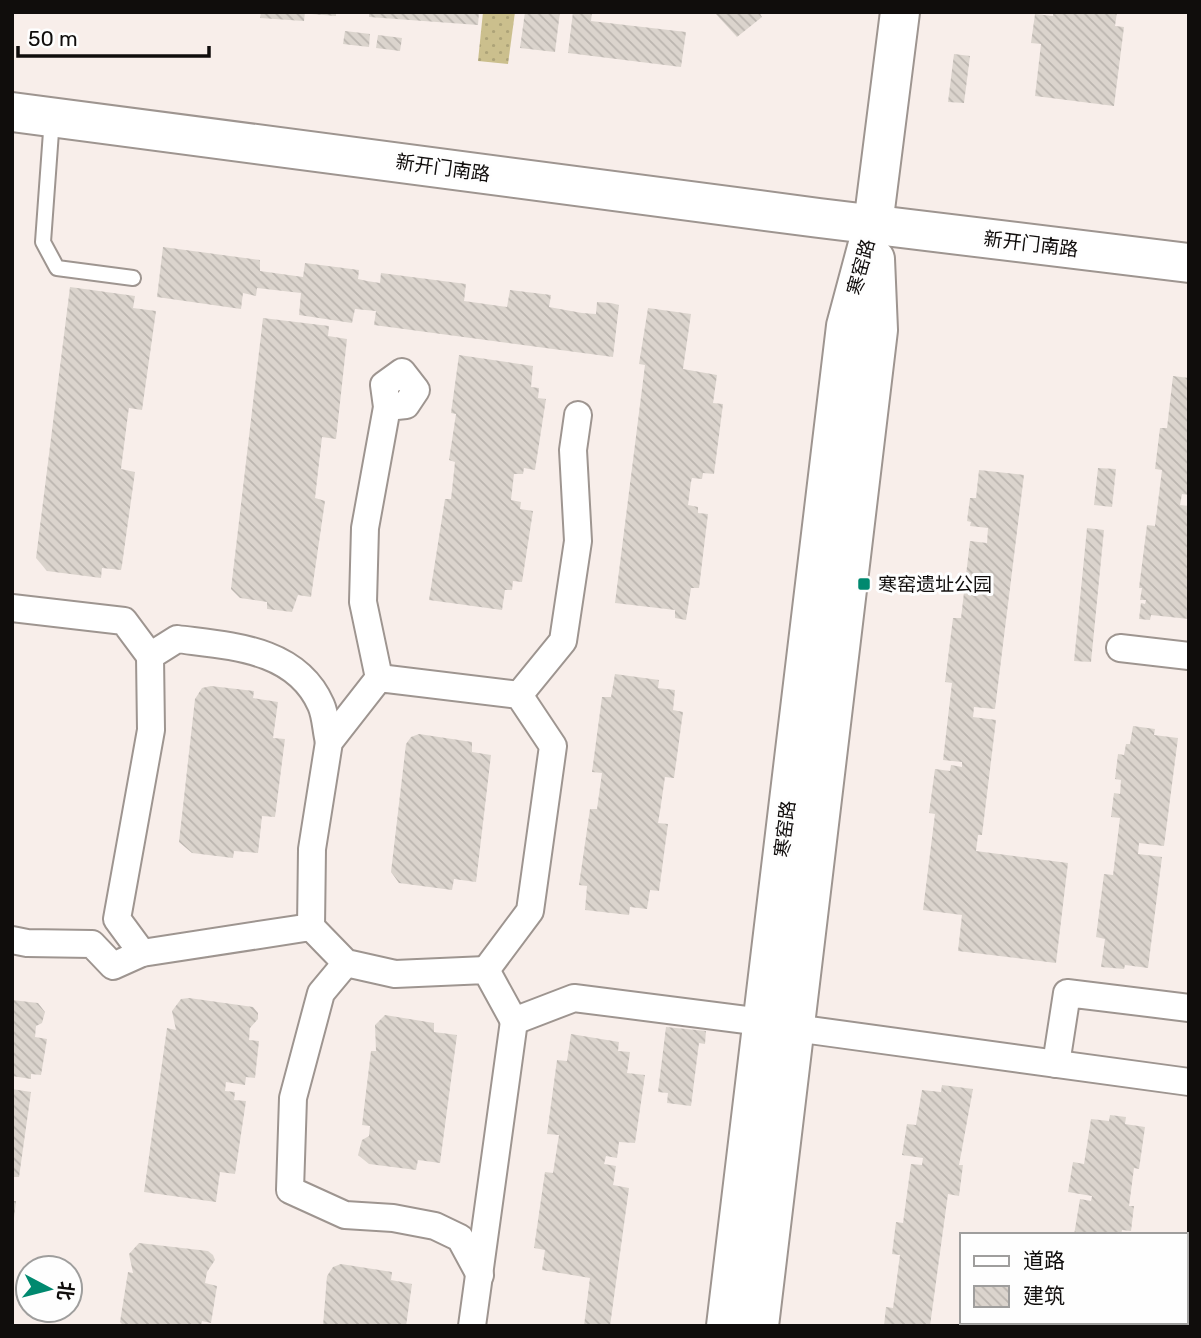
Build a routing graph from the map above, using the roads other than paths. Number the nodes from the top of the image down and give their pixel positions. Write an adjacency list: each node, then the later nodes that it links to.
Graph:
1 (900, 12): 4 (street)
2 (12, 112): 3 (street, 新开门南路)
3 (52, 117): 4 (street, 新开门南路); 6 (lane)
4 (873, 225): 5 (street, 新开门南路); 25 (street, 寒窑路)
5 (1189, 264)
6 (133, 278)
7 (387, 407): 13 (street)
8 (578, 415): 14 (street)
9 (12, 608): 11 (street)
10 (1120, 648): 12 (street)
11 (150, 656): 15 (street); 16 (street)
12 (1189, 656)
13 (379, 678): 14 (street); 15 (street)
14 (519, 695): 22 (street)
15 (329, 742): 17 (street)
16 (117, 919): 19 (street); 20 (street)
17 (311, 927): 20 (street); 21 (street)
18 (12, 940): 19 (street)
19 (92, 944): 20 (street)
20 (142, 953)
21 (346, 963): 22 (street); 28 (street)
22 (486, 970): 24 (street)
23 (1189, 1008): 26 (street)
24 (514, 1021): 25 (street); 28 (street)
25 (779, 1025): 26 (street); 30 (street, 寒窑路); 31 (street, 寒窑路)
26 (1056, 1064): 27 (street)
27 (1189, 1082)
28 (480, 1275): 29 (street)
29 (472, 1326)
30 (726, 1326)
31 (759, 1326)

